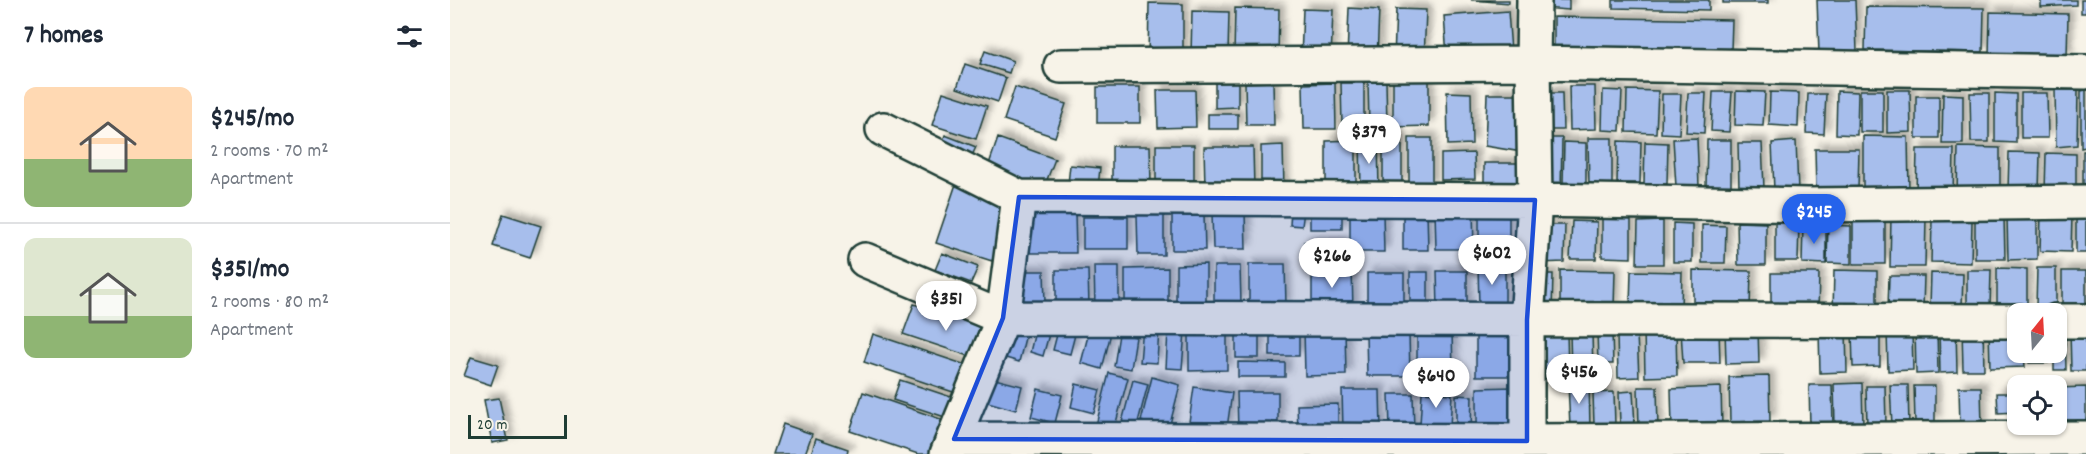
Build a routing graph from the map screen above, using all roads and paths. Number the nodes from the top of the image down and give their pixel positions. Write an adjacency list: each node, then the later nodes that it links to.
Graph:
1 (1534, 0): 2 (street)
2 (1533, 63): 3 (street); 4 (street); 7 (street)
3 (1061, 66)
4 (2086, 72)
5 (883, 129): 6 (street)
6 (1018, 197): 7 (street); 10 (street)
7 (1534, 200): 8 (street); 11 (street)
8 (2086, 202)
9 (865, 260): 10 (street)
10 (1003, 318): 11 (street); 17 (street)
11 (1527, 320): 12 (street); 16 (street)
12 (2007, 321)
13 (2067, 321): 14 (street)
14 (2086, 321)
15 (2086, 438): 16 (street)
16 (1527, 441): 17 (street)
17 (950, 446)

